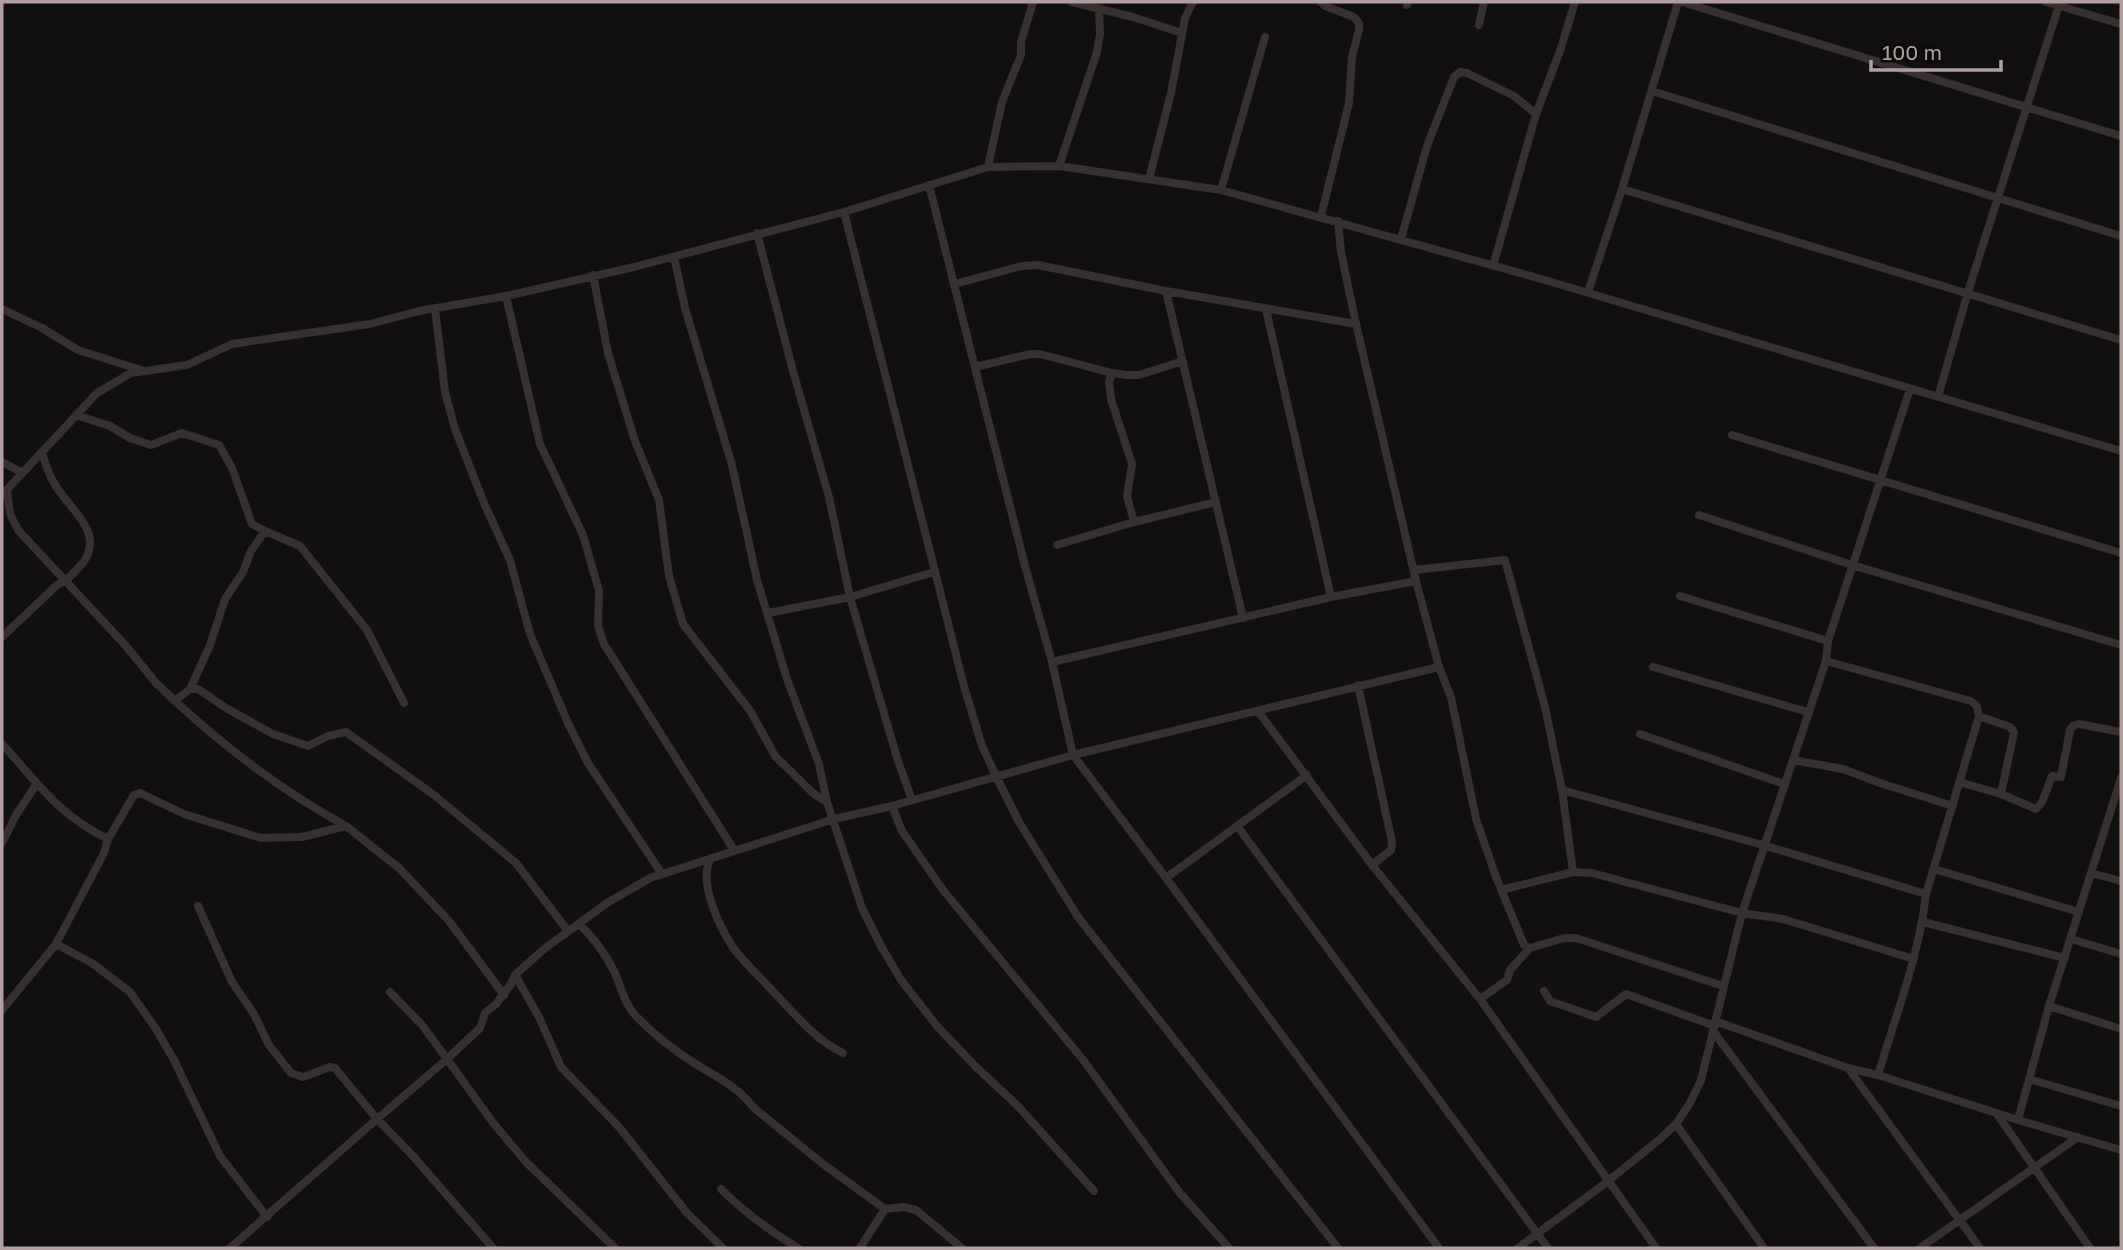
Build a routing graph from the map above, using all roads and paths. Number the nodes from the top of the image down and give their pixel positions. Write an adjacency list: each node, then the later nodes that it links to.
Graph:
1 (1033, 2): 20 (street)
2 (1072, 2): 10 (street)
3 (1193, 2): 13 (street)
4 (1321, 2): 27 (street)
5 (1485, 2): 12 (street)
6 (1575, 2): 17 (street)
7 (1680, 2): 15 (street); 16 (street)
8 (2046, 2): 9 (street)
9 (2059, 4): 11 (street); 16 (street)
10 (1099, 10): 13 (street); 19 (street)
11 (2121, 24)
12 (1479, 25)
13 (1182, 33): 21 (street)
14 (1265, 37): 23 (street)
15 (1652, 91): 24 (street); 25 (street)
16 (2026, 107): 18 (street); 25 (street)
17 (1536, 114): 31 (street); 33 (street)
18 (2121, 136)
19 (1059, 166): 20 (street); 21 (street)
20 (988, 167): 22 (street)
21 (1149, 178): 23 (street)
22 (929, 185): 26 (street); 35 (street)
23 (1221, 190): 27 (street)
24 (1622, 190): 37 (street); 38 (street)
25 (1998, 199): 30 (street); 38 (street)
26 (844, 212): 29 (street); 67 (street)
27 (1321, 216): 28 (street)
28 (1338, 221): 31 (street); 43 (street)
29 (757, 233): 32 (street); 71 (street)
30 (2121, 236)
31 (1401, 239): 33 (street)
32 (674, 257): 34 (street); 73 (street)
33 (1493, 266): 37 (street)
34 (593, 275): 39 (street); 103 (street)
35 (955, 284): 36 (street); 46 (street)
36 (1166, 292): 42 (street); 45 (street)
37 (1587, 292): 49 (street)
38 (1968, 292): 44 (street); 50 (street)
39 (506, 296): 41 (street); 113 (street)
40 (2, 309): 47 (street)
41 (435, 309): 47 (street); 119 (street)
42 (1265, 309): 43 (street); 72 (street)
43 (1356, 324): 66 (street)
44 (2121, 340)
45 (1183, 362): 48 (street); 59 (street)
46 (975, 367): 48 (street); 79 (street)
47 (144, 371): 51 (street)
48 (1112, 373): 61 (street)
49 (1910, 390): 50 (street); 57 (street)
50 (1938, 397): 53 (street)
51 (76, 415): 54 (street); 62 (street)
52 (1732, 435): 57 (street)
53 (2121, 451)
54 (42, 452): 56 (street); 69 (street)
55 (2, 462): 56 (street)
56 (23, 472): 58 (street)
57 (1882, 481): 64 (street); 65 (street)
58 (4, 493): 69 (street)
59 (1216, 502): 61 (street); 74 (street)
60 (1699, 515): 65 (street)
61 (1134, 522): 63 (street)
62 (265, 531): 83 (street); 85 (street)
63 (1057, 545)
64 (2121, 553)
65 (1852, 565): 76 (street); 77 (street)
66 (1414, 570): 68 (street); 100 (street)
67 (934, 572): 71 (street); 95 (street)
68 (1416, 581): 72 (street); 80 (street)
69 (65, 582): 75 (street); 84 (street)
70 (1680, 596): 76 (street)
71 (849, 597): 73 (street); 102 (street)
72 (1331, 597): 74 (street)
73 (768, 613): 103 (street)
74 (1243, 618): 79 (street)
75 (2, 637)
76 (1828, 641): 78 (street)
77 (2121, 645)
78 (1826, 661): 87 (street); 88 (street)
79 (1052, 662): 92 (street)
80 (1439, 667): 82 (street); 122 (street)
81 (1653, 667): 87 (street)
82 (1358, 685): 86 (street); 115 (street)
83 (190, 689): 84 (street); 129 (street)
84 (175, 701): 108 (street)
85 (404, 703)
86 (1258, 711): 92 (street); 94 (street)
87 (1808, 712): 93 (street)
88 (1979, 716): 97 (street); 101 (street)
89 (2121, 732): 101 (street)
90 (1640, 734): 98 (street)
91 (2, 744): 99 (street)
92 (1073, 755): 95 (street); 120 (street)
93 (1793, 760): 98 (street); 106 (street)
94 (1307, 775): 109 (street); 115 (street)
95 (996, 776): 102 (street); 174 (street)
96 (2121, 778): 104 (street)
97 (1959, 782): 101 (street); 106 (street)
98 (1784, 784): 112 (street)
99 (36, 785): 110 (street); 111 (street)
100 (1562, 790): 112 (street); 117 (street)
101 (2001, 794)
102 (912, 800): 105 (street)
103 (827, 802): 107 (street)
104 (2117, 805): 118 (street)
105 (892, 806): 107 (street); 173 (street)
106 (1953, 806): 116 (street)
107 (834, 819): 113 (street); 161 (street)
108 (346, 826): 110 (street); 140 (street)
109 (1238, 827): 120 (street); 165 (street)
110 (108, 839): 131 (street)
111 (2, 843)
112 (1763, 845): 123 (street); 126 (street)
113 (734, 850): 114 (street)
114 (710, 858): 119 (street); 146 (street)
115 (1372, 865): 141 (street)
116 (1934, 869): 123 (street); 125 (street)
117 (1573, 872): 122 (street); 126 (street)
118 (2091, 873): 121 (street); 125 (street)
119 (662, 874): 128 (street)
120 (1166, 878): 175 (street)
121 (2121, 881)
122 (1501, 890): 132 (street)
123 (1926, 894): 127 (street)
124 (198, 906): 153 (street)
125 (2079, 912): 130 (street)
126 (1742, 913): 135 (street); 137 (street)
127 (1923, 922): 134 (street); 135 (street)
128 (579, 923): 129 (street); 162 (street)
129 (568, 931): 136 (street)
130 (2071, 939): 133 (street); 134 (street)
131 (56, 944): 143 (street); 163 (street)
132 (1530, 948): 137 (street); 141 (street)
133 (2121, 954)
134 (2064, 958): 142 (street)
135 (1914, 959): 149 (street)
136 (515, 975): 140 (street); 169 (street)
137 (1723, 986): 144 (street)
138 (1544, 991): 144 (street)
139 (390, 992): 147 (street)
140 (504, 995): 147 (street)
141 (1480, 999): 159 (street)
142 (2049, 1006): 145 (street); 150 (street)
143 (2, 1010)
144 (1715, 1026): 148 (street); 155 (street); 180 (street)
145 (2121, 1029)
146 (843, 1053)
147 (447, 1059): 153 (street); 168 (street)
148 (1848, 1068): 149 (street); 164 (street)
149 (1878, 1075): 152 (street)
150 (2029, 1079): 151 (street); 154 (street)
151 (2121, 1105)
152 (1997, 1114): 154 (street); 158 (street)
153 (377, 1119): 163 (street); 167 (street)
154 (2018, 1120): 156 (street)
155 (1676, 1124): 159 (street); 179 (street)
156 (2078, 1137): 157 (street); 158 (street)
157 (2121, 1150)
158 (2034, 1168): 164 (street); 183 (street)
159 (1607, 1182): 165 (street); 178 (street)
160 (721, 1189): 170 (street)
161 (1094, 1191)
162 (885, 1209): 171 (street); 172 (street)
163 (267, 1217): 166 (street)
164 (1959, 1220): 181 (street); 182 (street)
165 (1537, 1234): 176 (street); 177 (street)
166 (230, 1248)
167 (492, 1248)
168 (615, 1248)
169 (723, 1248)
170 (798, 1248)
171 (860, 1248)
172 (962, 1248)
173 (1228, 1248)
174 (1338, 1248)
175 (1438, 1248)
176 (1518, 1248)
177 (1548, 1248)
178 (1656, 1248)
179 (1764, 1248)
180 (1874, 1248)
181 (1920, 1248)
182 (1980, 1248)
183 (2090, 1248)

